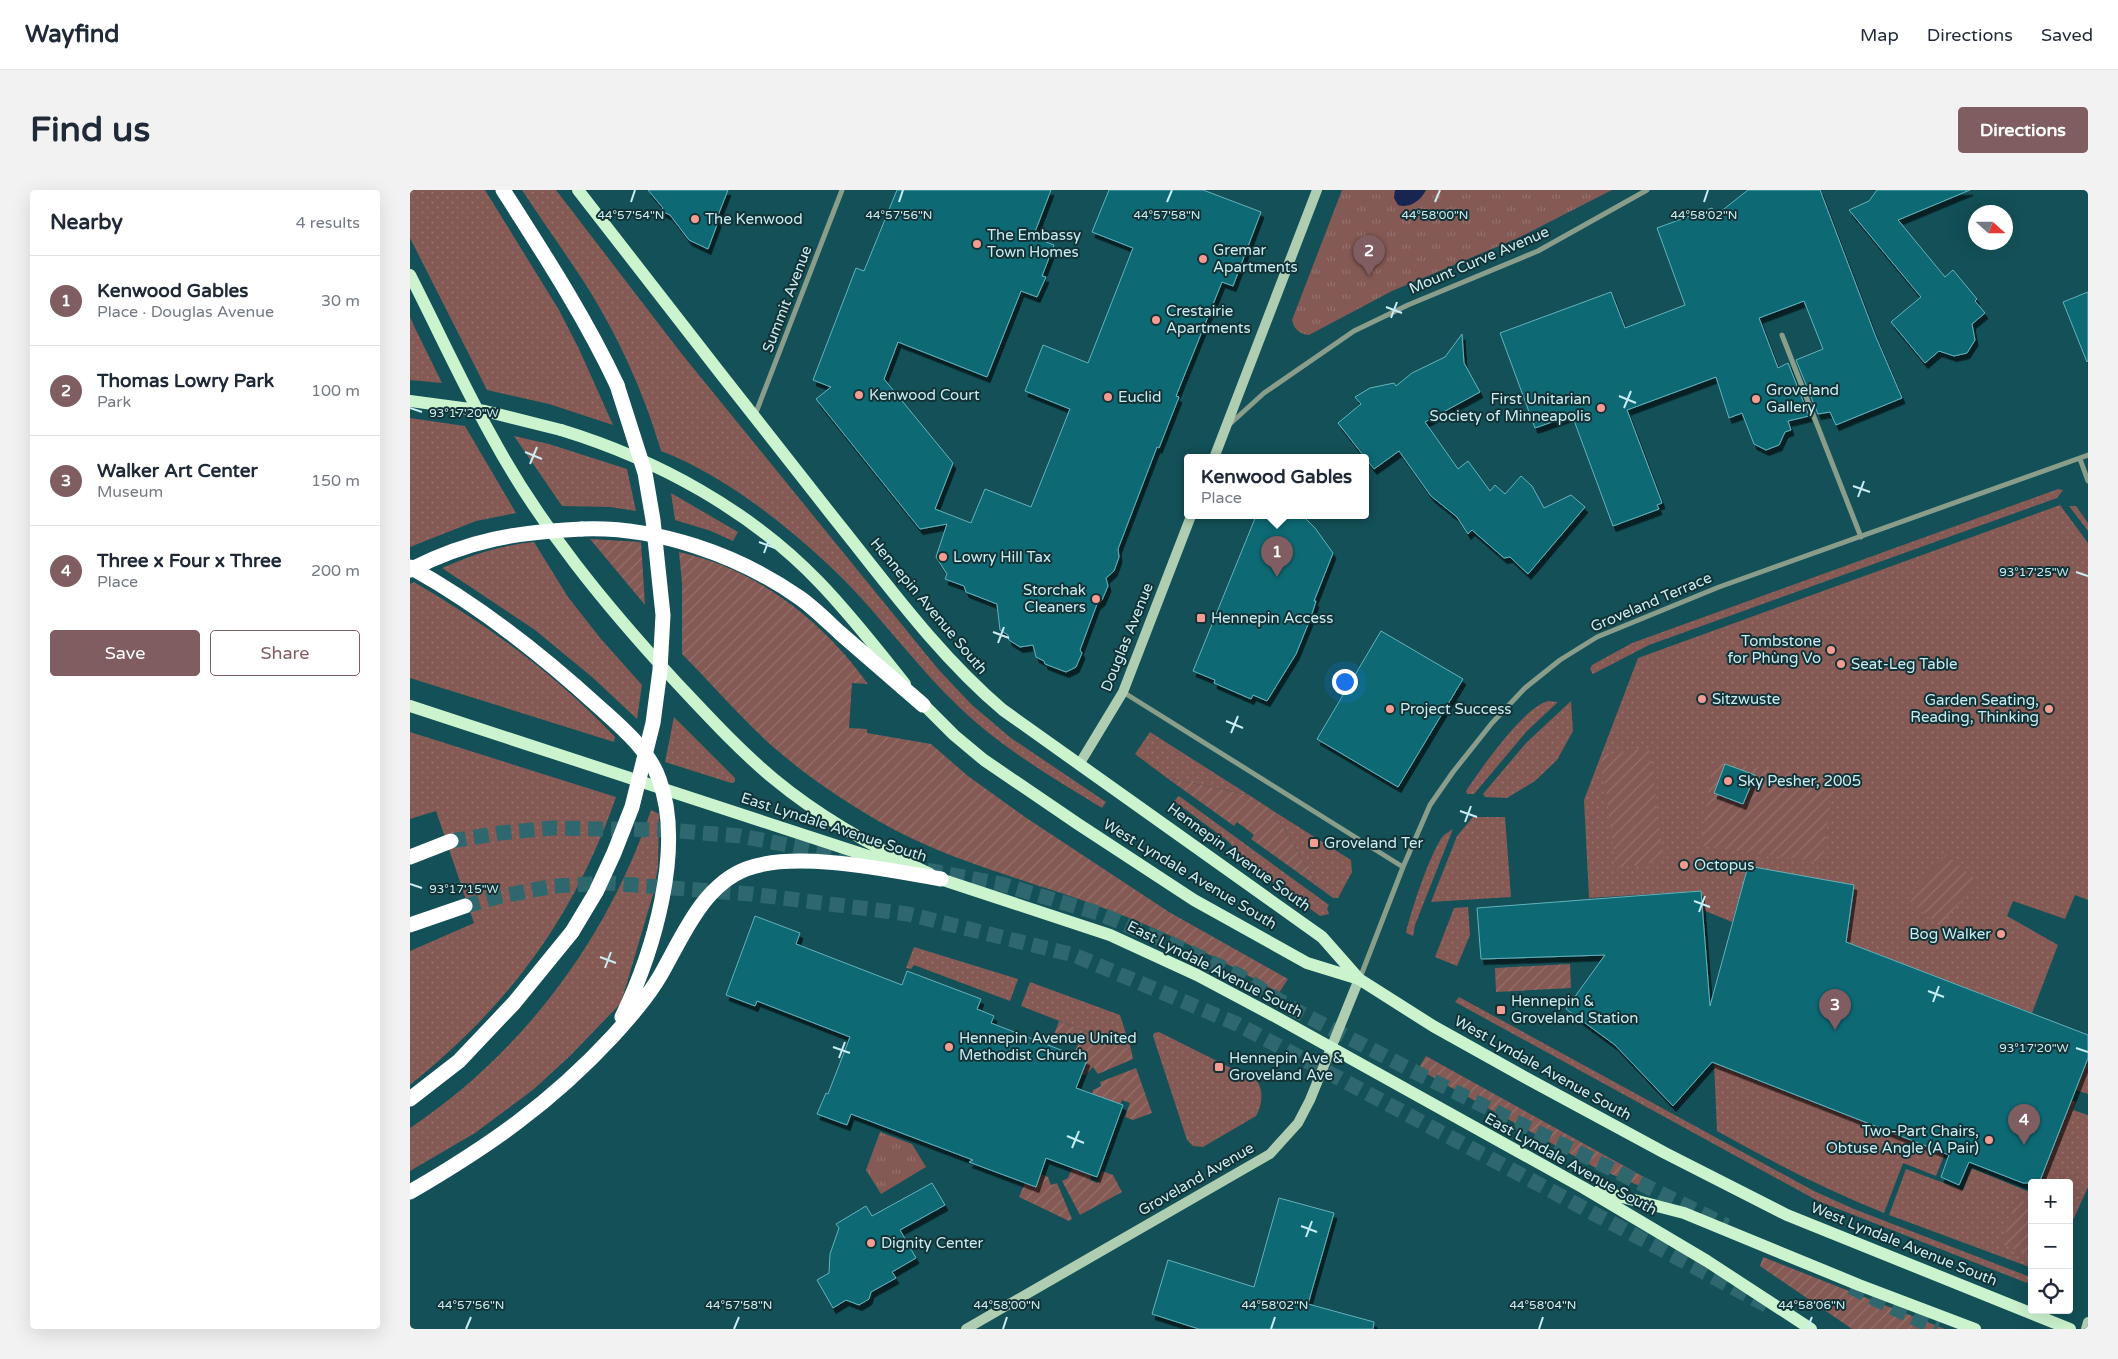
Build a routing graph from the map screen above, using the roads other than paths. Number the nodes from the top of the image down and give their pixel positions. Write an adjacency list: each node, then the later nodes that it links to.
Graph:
1 (503, 190): 32 (highway, bridge)
2 (578, 190): 9 (main road, Hennepin Avenue South)
3 (842, 190): 9 (street, Summit Avenue)
4 (1647, 190): 10 (street, Mount Curve Avenue)
5 (1316, 191): 10 (street)
6 (410, 275): 26 (main road)
7 (1782, 335): 16 (street)
8 (410, 401): 19 (main road, West Lyndale Avenue South, bridge)
9 (754, 417): 21 (main road, Hennepin Avenue South)
10 (1227, 426): 11 (street)
11 (1216, 454)
12 (2088, 456): 13 (street, Groveland Terrace)
13 (2080, 459): 14 (street); 16 (street, Groveland Terrace)
14 (2088, 482)
15 (1190, 519): 18 (street, Douglas Avenue)
16 (1861, 537): 25 (street, Groveland Terrace)
17 (410, 569): 19 (highway, bridge); 22 (highway)
18 (1123, 692): 21 (street, Douglas Avenue); 25 (street)
19 (923, 705): 29 (main road, West Lyndale Avenue South)
20 (410, 706): 22 (main road, East Lyndale Avenue South)
21 (1080, 763): 29 (main road, Hennepin Avenue South)
22 (662, 787): 26 (main road, East Lyndale Avenue South); 30 (highway)
23 (451, 841): 24 (highway)
24 (410, 857)
25 (1403, 867): 29 (street, Groveland Terrace)
26 (941, 879): 30 (highway); 31 (main road, East Lyndale Avenue South)
27 (465, 906): 28 (highway)
28 (410, 925)
29 (1359, 979): 31 (street, Groveland Avenue); 39 (main road, West Lyndale Avenue South)
30 (614, 1034): 34 (highway)
31 (1331, 1048): 33 (main road, East Lyndale Avenue South); 36 (street, Groveland Avenue)
32 (410, 1099)
33 (1584, 1188): 37 (main road, East Lyndale Avenue South); 38 (main road)
34 (410, 1192)
35 (2088, 1322): 40 (street)
36 (966, 1329)
37 (1810, 1329)
38 (1975, 1329)
39 (2070, 1329)
40 (2086, 1329)

